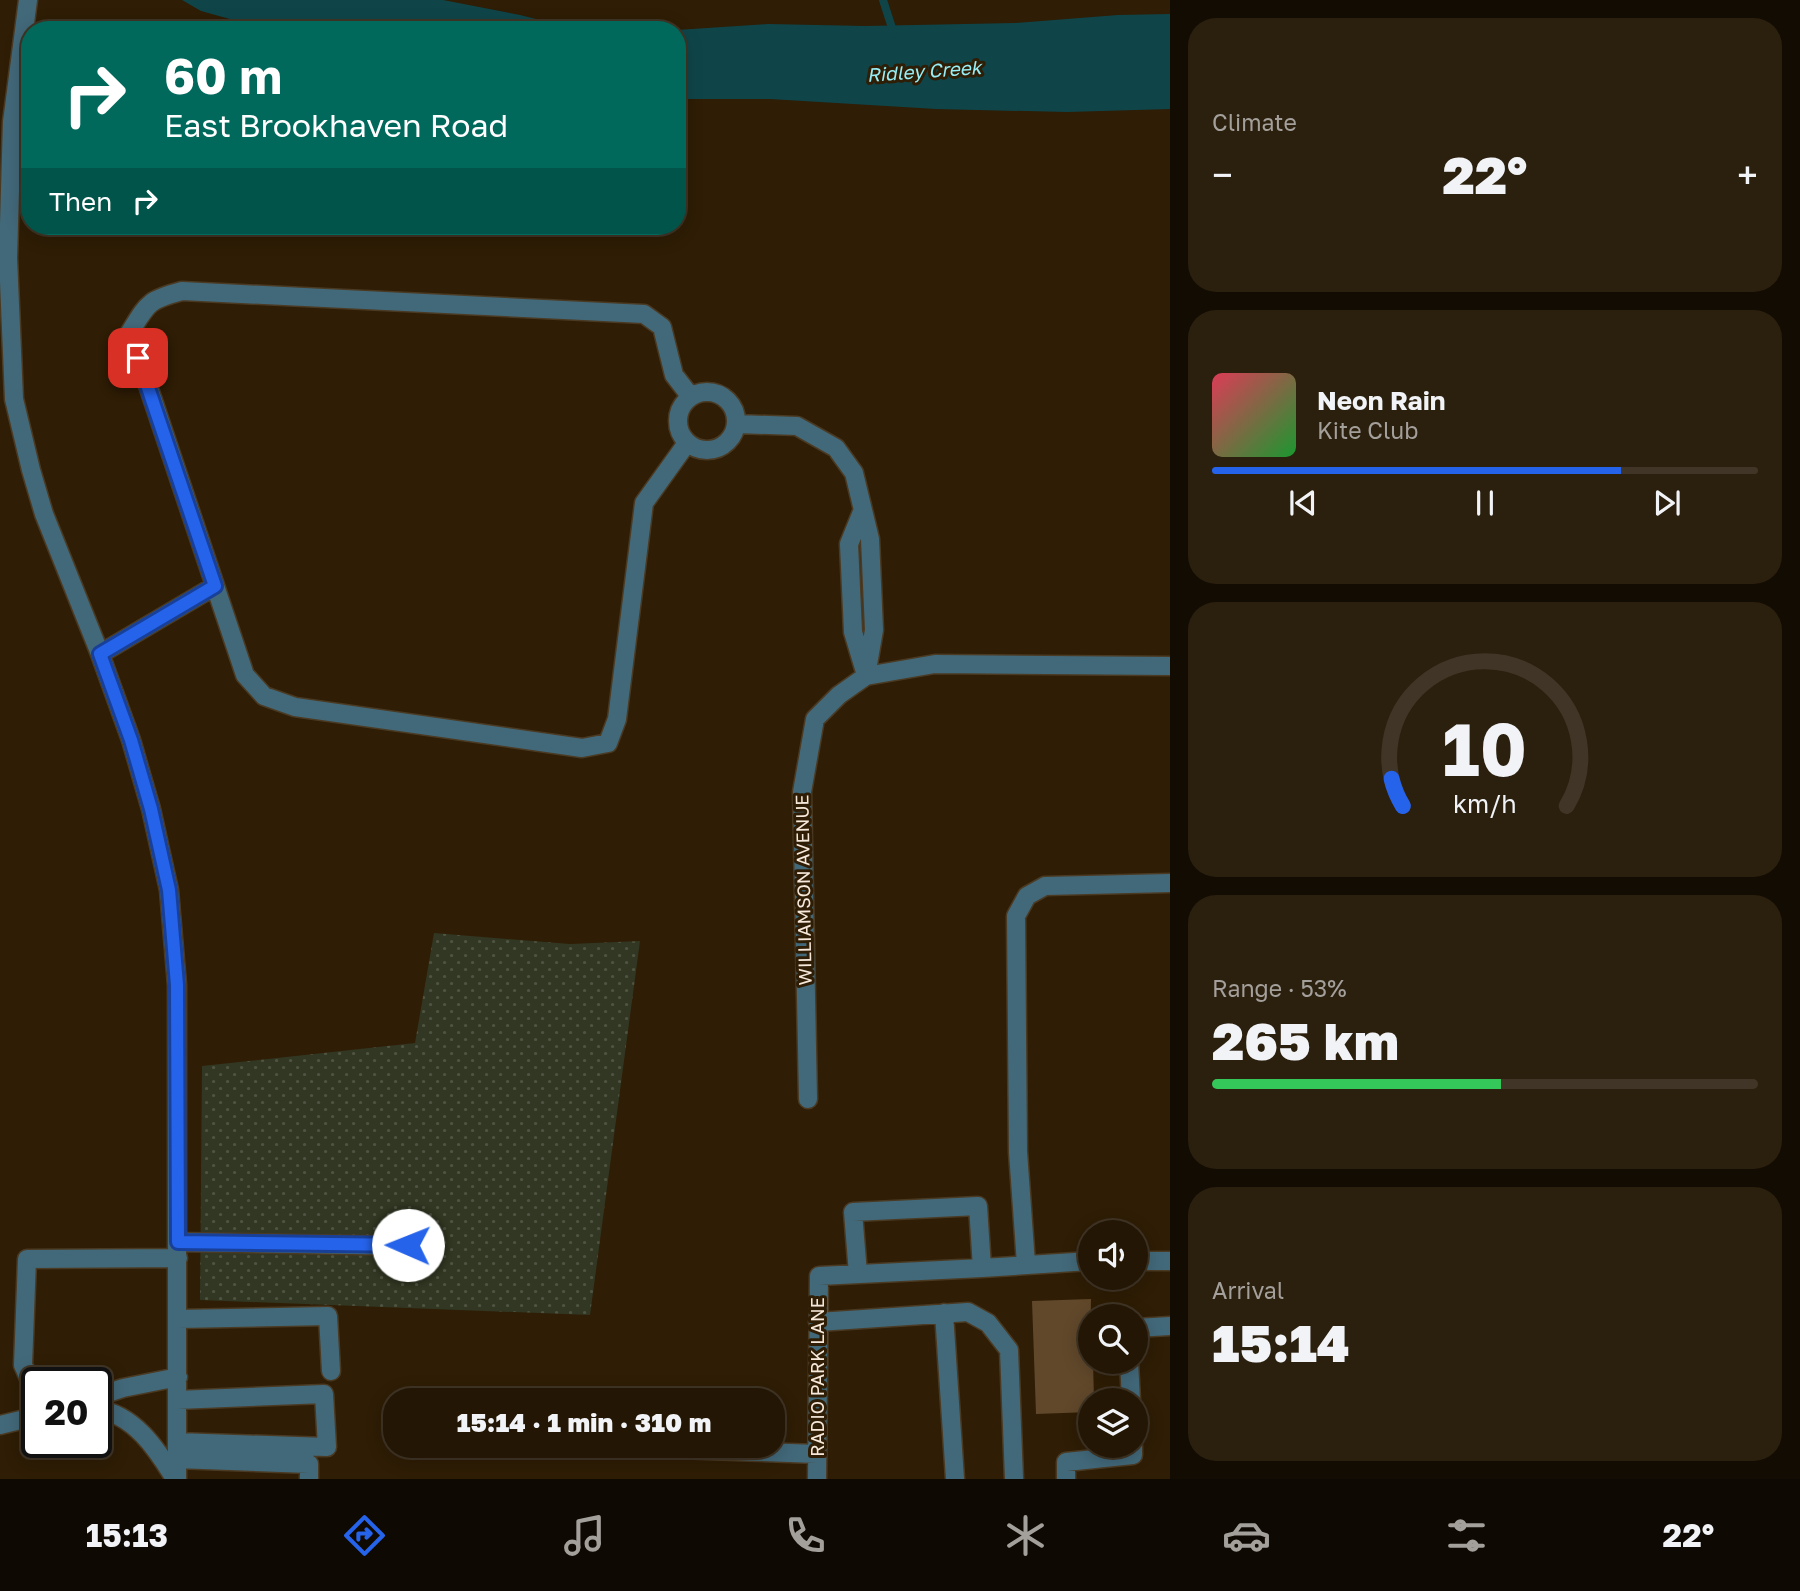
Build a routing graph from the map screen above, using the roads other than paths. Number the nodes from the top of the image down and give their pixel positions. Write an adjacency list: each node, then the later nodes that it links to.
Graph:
1 (28, 0): 2 (street)
2 (25, 21)
3 (21, 53): 8 (street)
4 (691, 397): 5 (street); 6 (street); 7 (street)
5 (737, 424): 6 (street); 10 (street)
6 (687, 443): 7 (street)
7 (215, 586): 8 (street)
8 (100, 654): 14 (street)
9 (1170, 666): 10 (street, WILLIAMSON AVENUE)
10 (866, 676): 12 (street, WILLIAMSON AVENUE)
11 (1170, 883): 18 (street)
12 (808, 1099)
13 (408, 1245): 14 (street)
14 (178, 1250): 22 (street); 26 (street)
15 (1078, 1262): 18 (street)
16 (1148, 1262): 17 (street)
17 (1170, 1262)
18 (1026, 1264): 19 (street)
19 (982, 1268): 20 (street); 20 (street)
20 (858, 1273): 23 (street, RADIO PARK LANE)
21 (944, 1313): 23 (street); 41 (street); 42 (street)
22 (178, 1319): 27 (street); 28 (street)
23 (818, 1322): 36 (street, RADIO PARK LANE)
24 (1170, 1326): 25 (street)
25 (1148, 1327)
26 (24, 1367)
27 (331, 1371)
28 (178, 1377): 29 (street); 30 (street)
29 (112, 1391)
30 (177, 1399): 34 (street); 34 (street)
31 (112, 1414): 38 (street)
32 (21, 1420): 33 (street)
33 (0, 1425)
34 (177, 1451): 38 (street); 39 (street)
35 (785, 1453): 36 (street)
36 (817, 1454): 40 (street, RADIO PARK LANE)
37 (1104, 1458): 43 (street)
38 (176, 1479)
39 (309, 1479)
40 (817, 1479)
41 (955, 1479)
42 (1014, 1479)
43 (1066, 1479)

